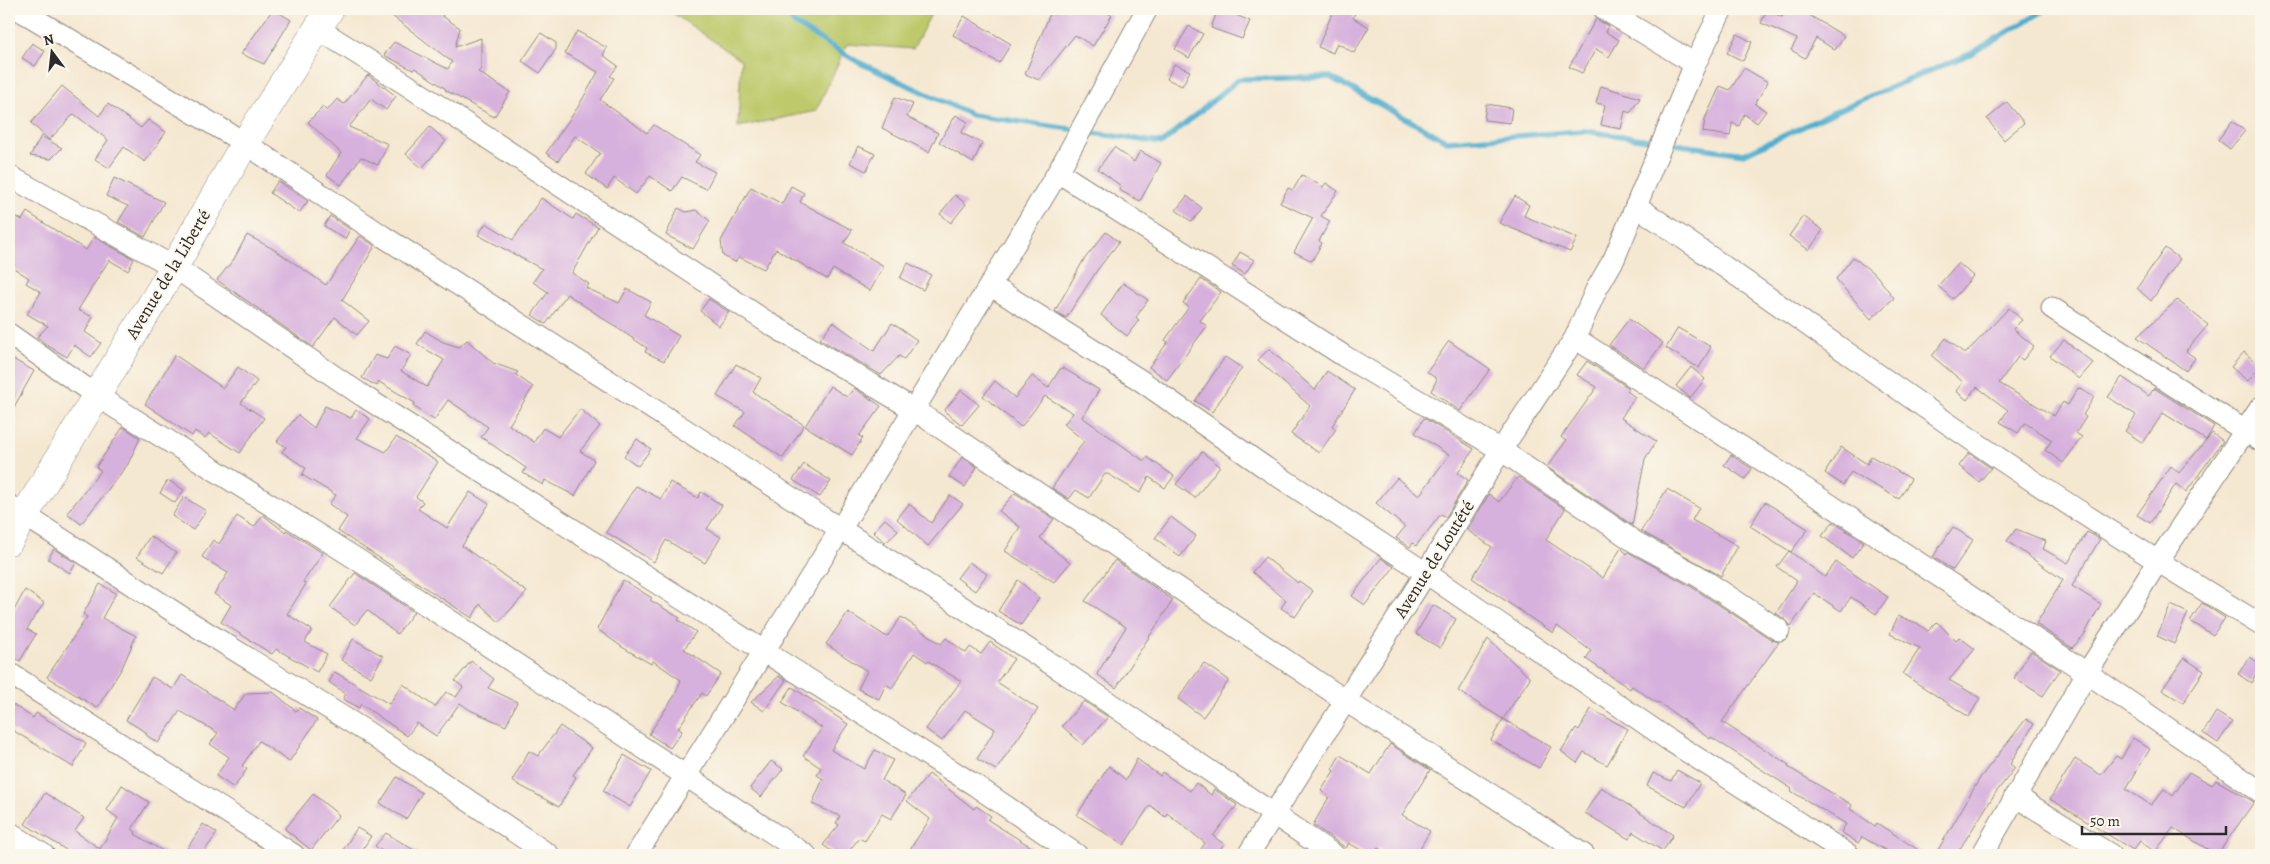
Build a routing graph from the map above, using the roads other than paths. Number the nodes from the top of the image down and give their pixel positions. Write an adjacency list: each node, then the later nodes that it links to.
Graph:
1 (18, 9): 7 (street)
2 (1147, 9): 8 (street)
3 (1604, 9): 6 (street)
4 (1722, 9): 6 (street, Avenue de Loutété)
5 (323, 18): 7 (street, Avenue de la Liberté); 18 (street)
6 (1695, 64): 10 (street, Avenue de Loutété)
7 (245, 143): 11 (street, Avenue de la Liberté); 22 (street)
8 (1058, 172): 12 (street); 20 (street)
9 (9, 176): 11 (street)
10 (1636, 206): 15 (street, Avenue de Loutété); 24 (street)
11 (174, 266): 16 (street, Avenue de la Liberté); 28 (street)
12 (990, 286): 18 (street); 25 (street)
13 (2052, 308): 19 (street)
14 (9, 334): 16 (street)
15 (1575, 338): 20 (street, Avenue de Loutété); 30 (street)
16 (96, 396): 21 (street, Avenue de la Liberté); 32 (street)
17 (2261, 407): 19 (street)
18 (913, 409): 22 (street); 31 (street)
19 (2254, 436): 24 (street)
20 (1501, 450): 25 (street, Avenue de Loutété); 27 (street)
21 (16, 510): 23 (street, Avenue de la Liberté); 39 (street)
22 (840, 530): 28 (street); 35 (street)
23 (9, 540)
24 (2158, 561): 26 (street); 30 (street)
25 (1426, 574): 31 (street, Avenue de Loutété); 46 (street)
26 (2261, 625)
27 (1779, 630)
28 (764, 652): 32 (street); 42 (street)
29 (9, 673): 38 (street)
30 (2087, 673): 33 (street); 34 (street)
31 (1346, 701): 35 (street, Avenue de Loutété); 45 (street)
32 (685, 776): 40 (street); 41 (street)
33 (2261, 792)
34 (2015, 796): 47 (street); 48 (street)
35 (1274, 816): 43 (street, Avenue de Loutété); 44 (street)
36 (9, 832): 37 (street)
37 (44, 855)
38 (294, 855)
39 (549, 855)
40 (636, 855)
41 (806, 855)
42 (1077, 855)
43 (1248, 855)
44 (1334, 855)
45 (1584, 855)
46 (1849, 855)
47 (1982, 855)
48 (2111, 855)

